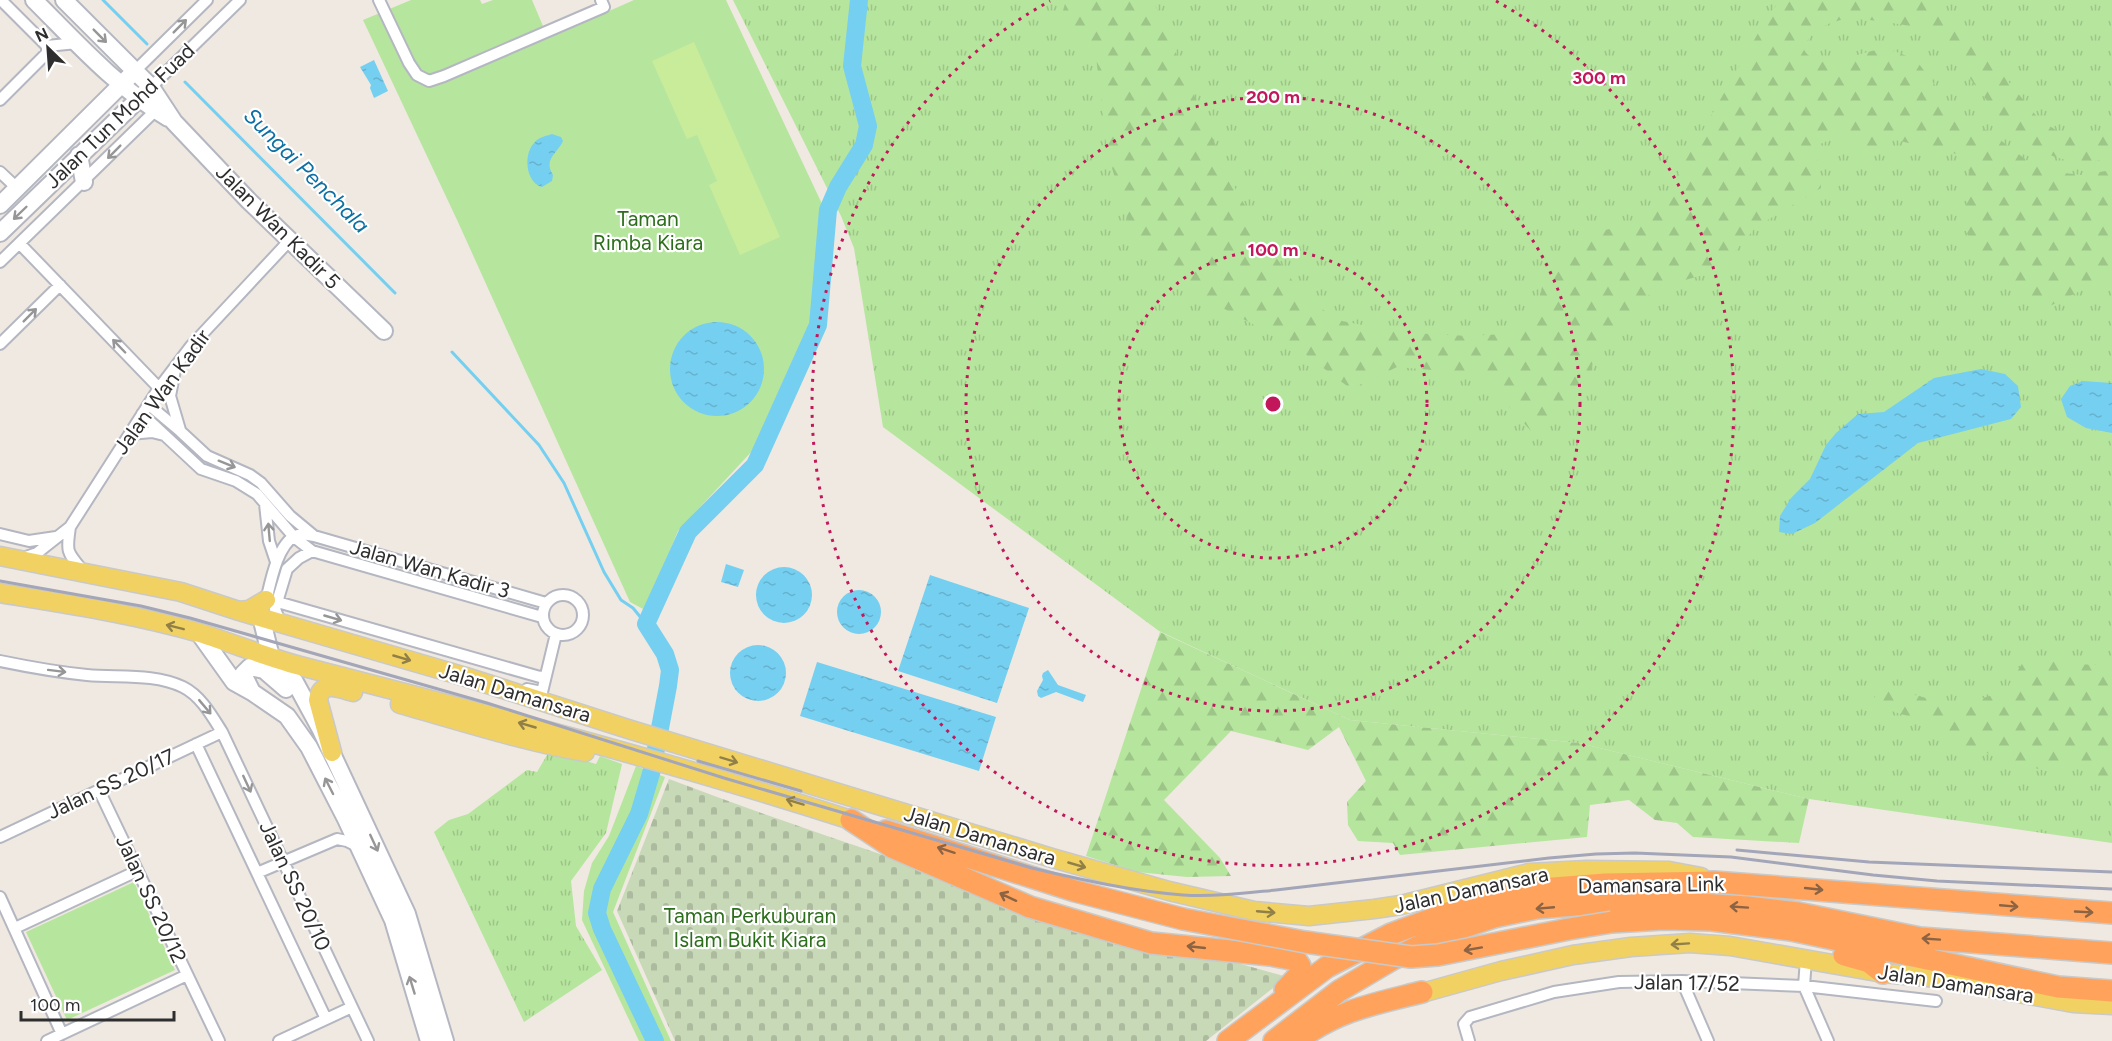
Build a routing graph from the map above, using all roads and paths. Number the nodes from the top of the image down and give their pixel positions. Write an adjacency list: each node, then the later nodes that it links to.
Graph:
1 (1, 0): 9 (street)
2 (34, 0): 8 (main road, Jalan Wan Kadir 5)
3 (64, 0): 11 (main road, Jalan Wan Kadir 5, one-way to 11)
4 (207, 0): 11 (street, Jalan Tun Mohd Fuad, one-way to 4)
5 (240, 0): 13 (street, Jalan Tun Mohd Fuad)
6 (380, 0): 7 (street)
7 (601, 0)
8 (77, 43): 9 (street); 10 (main road, Jalan Wan Kadir 5)
9 (47, 46): 14 (street)
10 (97, 62): 12 (main road, Jalan Wan Kadir 5); 16 (main road)
11 (135, 71): 12 (main road, Jalan Tun Mohd Fuad); 13 (main road, Jalan Wan Kadir 5)
12 (121, 85): 15 (main road, Jalan Wan Kadir 5); 16 (main road, Jalan Tun Mohd Fuad)
13 (151, 87): 15 (main road, Jalan Tun Mohd Fuad); 18 (main road, Jalan Wan Kadir 5)
14 (0, 100)
15 (138, 100): 17 (main road, Jalan Wan Kadir 5); 19 (main road, Jalan Tun Mohd Fuad)
16 (103, 103): 22 (main road, Jalan Tun Mohd Fuad)
17 (155, 111): 18 (main road, Jalan Wan Kadir 5); 21 (street, Jalan Tun Mohd Fuad, one-way to 21)
18 (174, 122): 25 (main road, Jalan Wan Kadir 5)
19 (75, 159): 21 (main road); 22 (main road); 24 (main road, Jalan Tun Mohd Fuad, one-way to 24)
20 (1, 175): 22 (street)
21 (84, 182): 26 (street, Jalan Tun Mohd Fuad)
22 (18, 189): 23 (main road, Jalan Tun Mohd Fuad)
23 (0, 205)
24 (0, 233)
25 (290, 240): 29 (main road, Jalan Wan Kadir 5); 31 (street, Jalan Wan Kadir)
26 (20, 244): 27 (street, Jalan Tun Mohd Fuad); 28 (street)
27 (0, 262)
28 (60, 285): 30 (street, one-way to 28); 32 (street, one-way to 28)
29 (384, 331)
30 (0, 344)
31 (175, 366): 32 (street, Jalan Wan Kadir); 35 (street)
32 (159, 388): 33 (street, Jalan Wan Kadir)
33 (149, 405): 34 (street, Jalan Wan Kadir); 35 (street, Jalan Wan Kadir 3)
34 (142, 414): 36 (street, Jalan Wan Kadir); 37 (street, Jalan Wan Kadir 3)
35 (180, 430): 41 (street, Jalan Wan Kadir 3, one-way to 41)
36 (130, 434): 37 (street); 39 (street, Jalan Wan Kadir)
37 (165, 435): 38 (street, Jalan Wan Kadir 3)
38 (264, 501): 43 (street, Jalan Wan Kadir 3); 47 (street, one-way to 38)
39 (70, 527): 42 (street, Jalan Wan Kadir); 48 (street)
40 (0, 534): 42 (street)
41 (314, 536): 43 (street, Jalan Wan Kadir 3); 50 (street, Jalan Wan Kadir 3)
42 (56, 537): 46 (street, Jalan Wan Kadir)
43 (294, 537): 44 (street, Jalan Wan Kadir 3); 47 (street)
44 (312, 551): 51 (street); 52 (street, Jalan Wan Kadir 3)
45 (0, 556): 46 (main road, Jalan Damansara)
46 (20, 560): 48 (main road, Jalan Damansara)
47 (276, 562): 51 (street)
48 (85, 572): 51 (main road, Jalan Damansara)
49 (0, 593): 53 (main road, Jalan Damansara, one-way to 49)
50 (546, 603): 52 (street); 54 (street)
51 (268, 606): 55 (main road); 58 (street, one-way to 58); 59 (main road, Jalan Damansara, one-way to 59)
52 (542, 617): 54 (street)
53 (199, 633): 55 (main road, Jalan Damansara); 61 (main road)
54 (556, 634): 58 (street)
55 (269, 650): 57 (main road, Jalan Damansara); 62 (main road); 63 (main road, Jalan Damansara)
56 (0, 661): 64 (street, Jalan SS 20/10, one-way to 64)
57 (299, 666): 60 (main road); 62 (main road, Jalan Damansara)
58 (545, 676): 59 (street)
59 (496, 687): 77 (main road, Jalan Damansara, one-way to 77)
60 (343, 689): 66 (main road); 67 (main road)
61 (252, 692): 63 (main road); 69 (main road, one-way to 61)
62 (477, 711): 66 (main road, Jalan Damansara, one-way to 62)
63 (321, 730): 67 (main road, Jalan Damansara)
64 (222, 732): 65 (street, Jalan SS 20/17); 74 (street, Jalan SS 20/10, one-way to 74)
65 (196, 744): 68 (street, Jalan SS 20/17); 76 (street, Jalan SS 20/10)
66 (604, 747): 70 (main road, Jalan Damansara, one-way to 66)
67 (332, 752): 102 (main road, Jalan Damansara, one-way to 102)
68 (99, 790): 71 (street, Jalan SS 20/17); 75 (street, Jalan SS 20/12)
69 (346, 819): 72 (street); 73 (main road)
70 (851, 820): 81 (highway, one-way to 70, bridge); 94 (highway, one-way to 70)
71 (0, 837)
72 (337, 839): 73 (street); 74 (street)
73 (359, 848): 101 (main road, one-way to 73)
74 (284, 862): 76 (street); 93 (street, Jalan SS 20/10)
75 (138, 871): 82 (street); 86 (street, Jalan SS 20/12)
76 (257, 873): 95 (street, Jalan SS 20/10)
77 (1714, 882): 79 (highway, Damansara Link); 80 (highway, Damansara Link, one-way to 80)
78 (0, 897): 82 (street)
79 (1453, 911): 94 (highway, Damansara Link); 104 (highway)
80 (2112, 913)
81 (1737, 923): 85 (highway); 90 (highway)
82 (15, 928): 96 (street)
83 (2112, 953): 105 (highway, Damansara Link, one-way to 105)
84 (1806, 959): 85 (main road, Jalan Damansara); 88 (street); 89 (main road, Jalan Damansara, one-way to 89)
85 (1883, 973): 92 (main road, Jalan Damansara)
86 (187, 975): 96 (street); 98 (street, Jalan SS 20/12)
87 (1682, 981): 88 (street, Jalan 17/52); 108 (street, Jalan 17/52); 109 (street)
88 (1804, 986): 91 (street, Jalan 17/52); 110 (street)
89 (1422, 992): 106 (highway); 107 (main road, Jalan Damansara)
90 (2112, 992)
91 (1936, 1001)
92 (2112, 1005)
93 (352, 1007): 95 (street); 100 (street, Jalan SS 20/10)
94 (1269, 1009): 103 (highway, Damansara Link)
95 (326, 1019): 99 (street)
96 (62, 1034): 97 (street)
97 (47, 1041)
98 (219, 1041)
99 (279, 1041)
100 (368, 1041)
101 (429, 1041)
102 (445, 1041)
103 (1228, 1041)
104 (1251, 1041)
105 (1274, 1041)
106 (1296, 1041)
107 (1313, 1041)
108 (1469, 1041)
109 (1708, 1041)
110 (1828, 1041)

